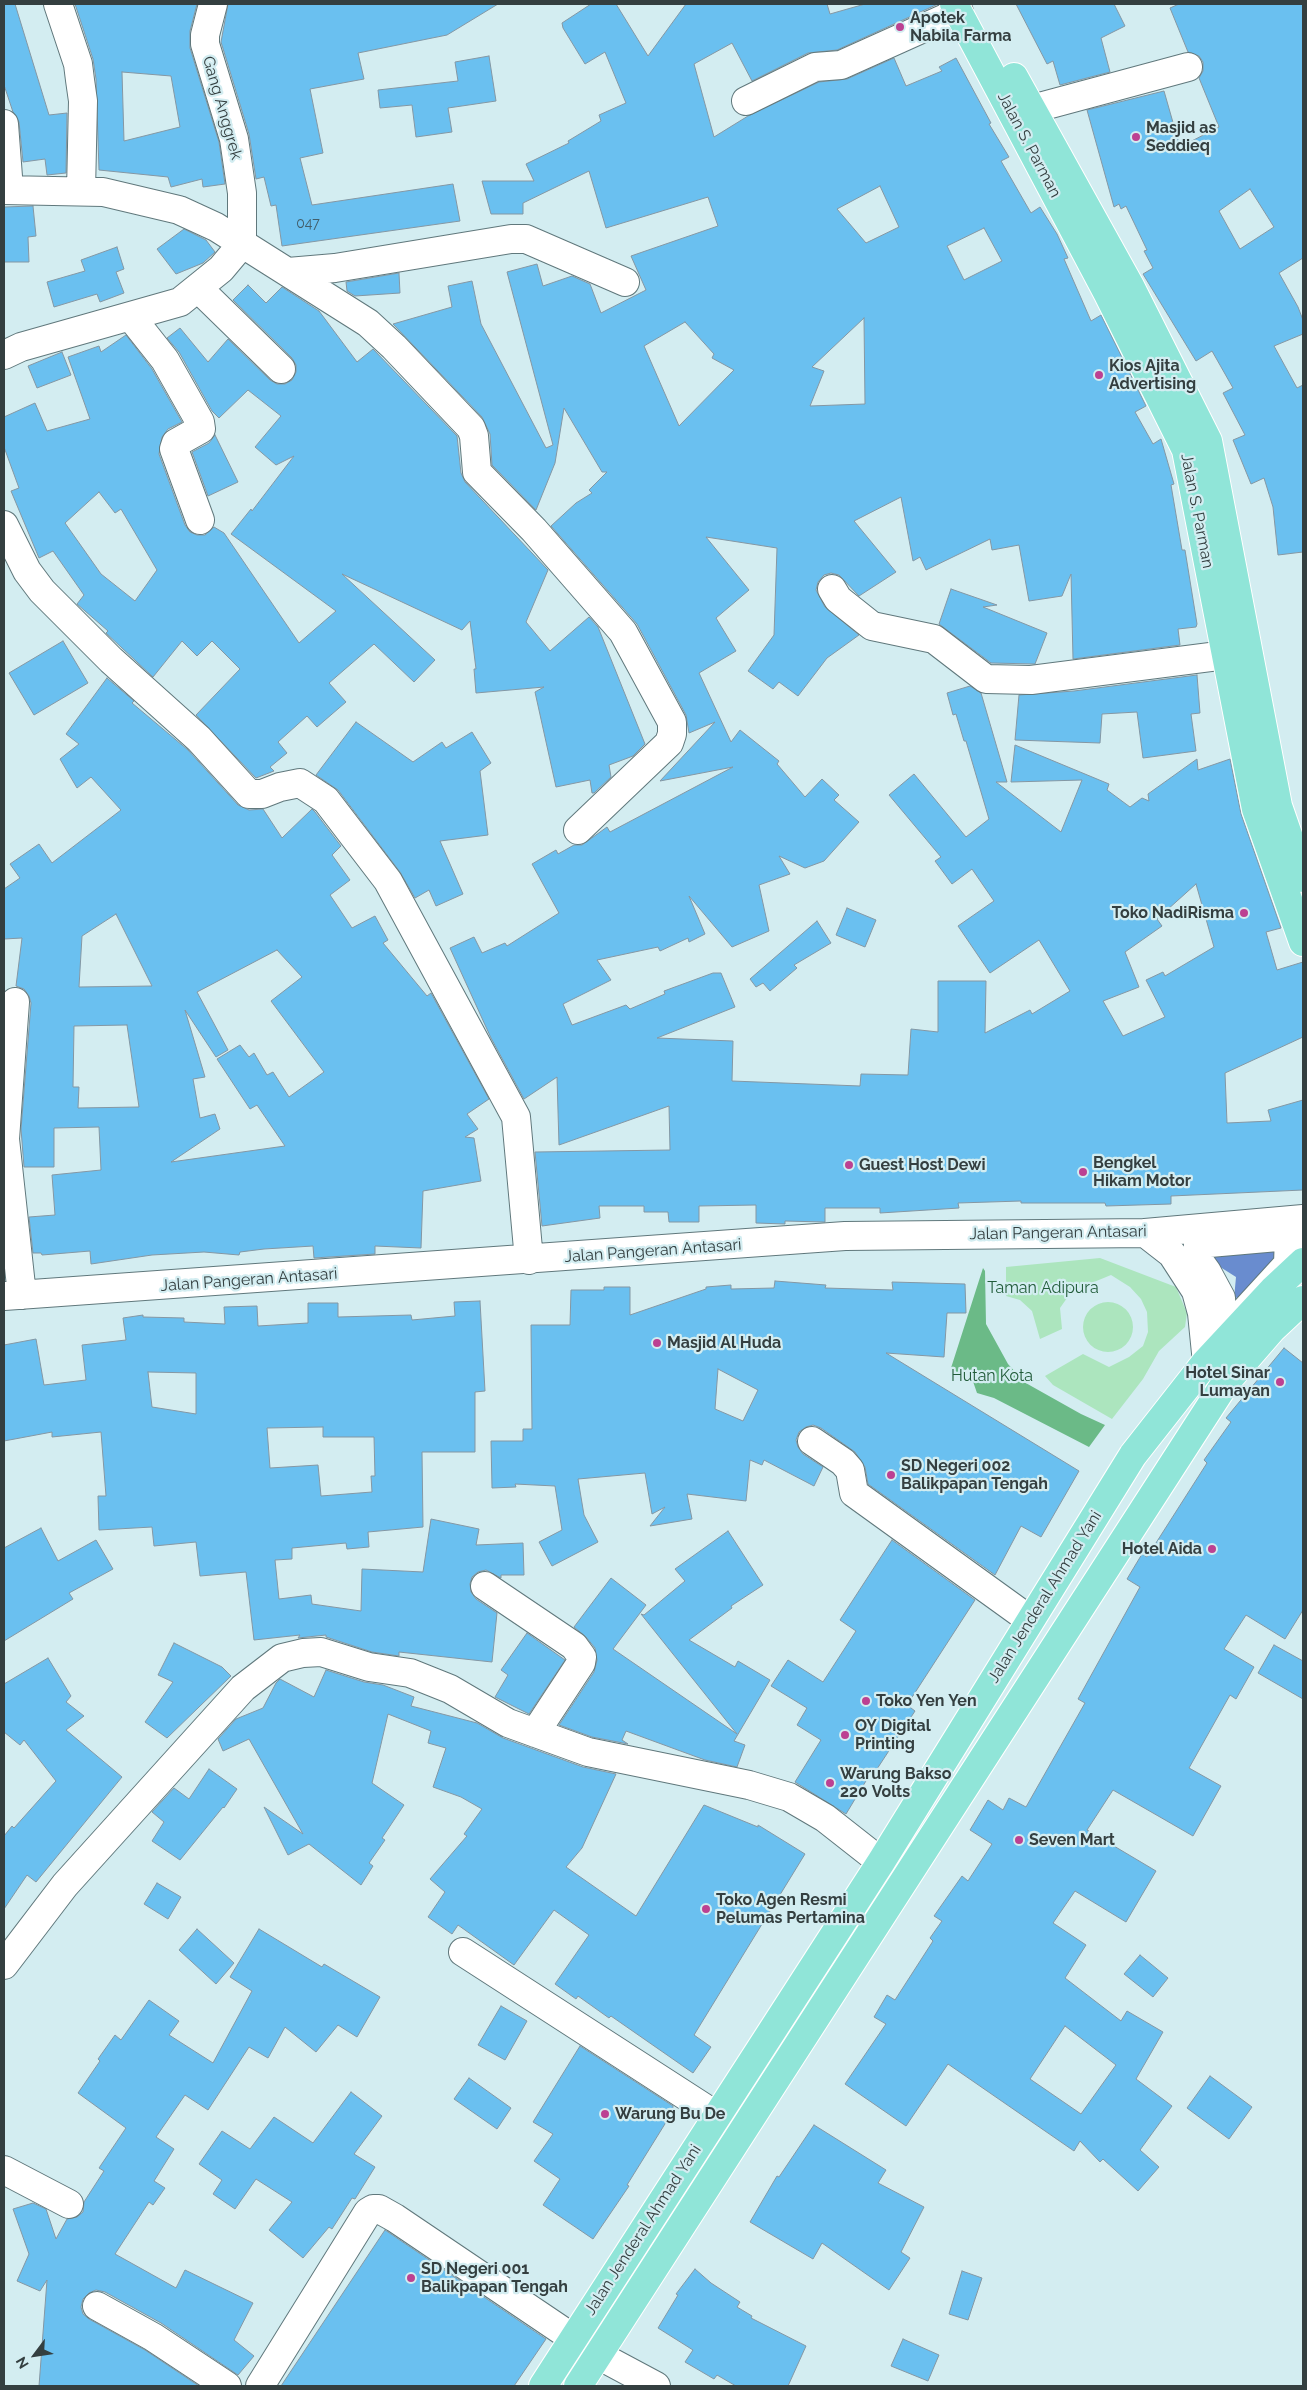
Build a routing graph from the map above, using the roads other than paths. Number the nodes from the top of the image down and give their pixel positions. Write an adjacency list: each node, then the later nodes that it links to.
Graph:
1 (58, 4): 9 (street)
2 (213, 4): 10 (street, Gang Anggrek)
3 (962, 6): 5 (street); 6 (main road, Jalan S. Parman); 20 (main road, Jalan S. Parman)
4 (1188, 67): 6 (street)
5 (746, 101)
6 (1032, 109): 22 (main road, Jalan S. Parman)
7 (4, 124): 8 (street)
8 (6, 190): 9 (street)
9 (81, 191): 10 (street)
10 (242, 244): 11 (street); 13 (street)
11 (288, 272): 12 (street); 21 (street)
12 (626, 282)
13 (199, 289): 14 (street); 16 (street)
14 (131, 317): 15 (street); 17 (street)
15 (4, 355)
16 (281, 368)
17 (200, 520)
18 (4, 525): 27 (street)
19 (832, 589): 20 (street)
20 (1226, 655): 23 (main road, Jalan S. Parman)
21 (578, 830)
22 (1303, 878)
23 (1303, 942)
24 (15, 1002): 29 (street)
25 (1303, 1219): 26 (street, Jalan Pangeran Antasari)
26 (1145, 1233): 27 (street, Jalan Pangeran Antasari); 31 (street)
27 (530, 1260): 29 (street, Jalan Pangeran Antasari)
28 (1303, 1262): 31 (main road, Jalan Jenderal Ahmad Yani)
29 (13, 1296)
30 (1303, 1300): 44 (main road, Jalan Jenderal Ahmad Yani)
31 (1206, 1362): 34 (main road, Jalan Jenderal Ahmad Yani)
32 (812, 1441): 34 (street)
33 (485, 1586): 35 (street)
34 (1030, 1620): 36 (main road, Jalan Jenderal Ahmad Yani)
35 (534, 1733): 36 (street); 38 (street)
36 (881, 1862): 39 (main road, Jalan Jenderal Ahmad Yani)
37 (463, 1952): 39 (street)
38 (4, 1965)
39 (717, 2116): 43 (main road, Jalan Jenderal Ahmad Yani)
40 (4, 2170): 41 (street)
41 (69, 2204)
42 (98, 2306): 45 (street)
43 (574, 2338): 44 (street); 46 (street); 47 (main road, Jalan Jenderal Ahmad Yani)
44 (598, 2355): 48 (main road, Jalan Jenderal Ahmad Yani); 49 (street)
45 (227, 2386)
46 (260, 2386)
47 (544, 2386)
48 (578, 2386)
49 (656, 2386)

